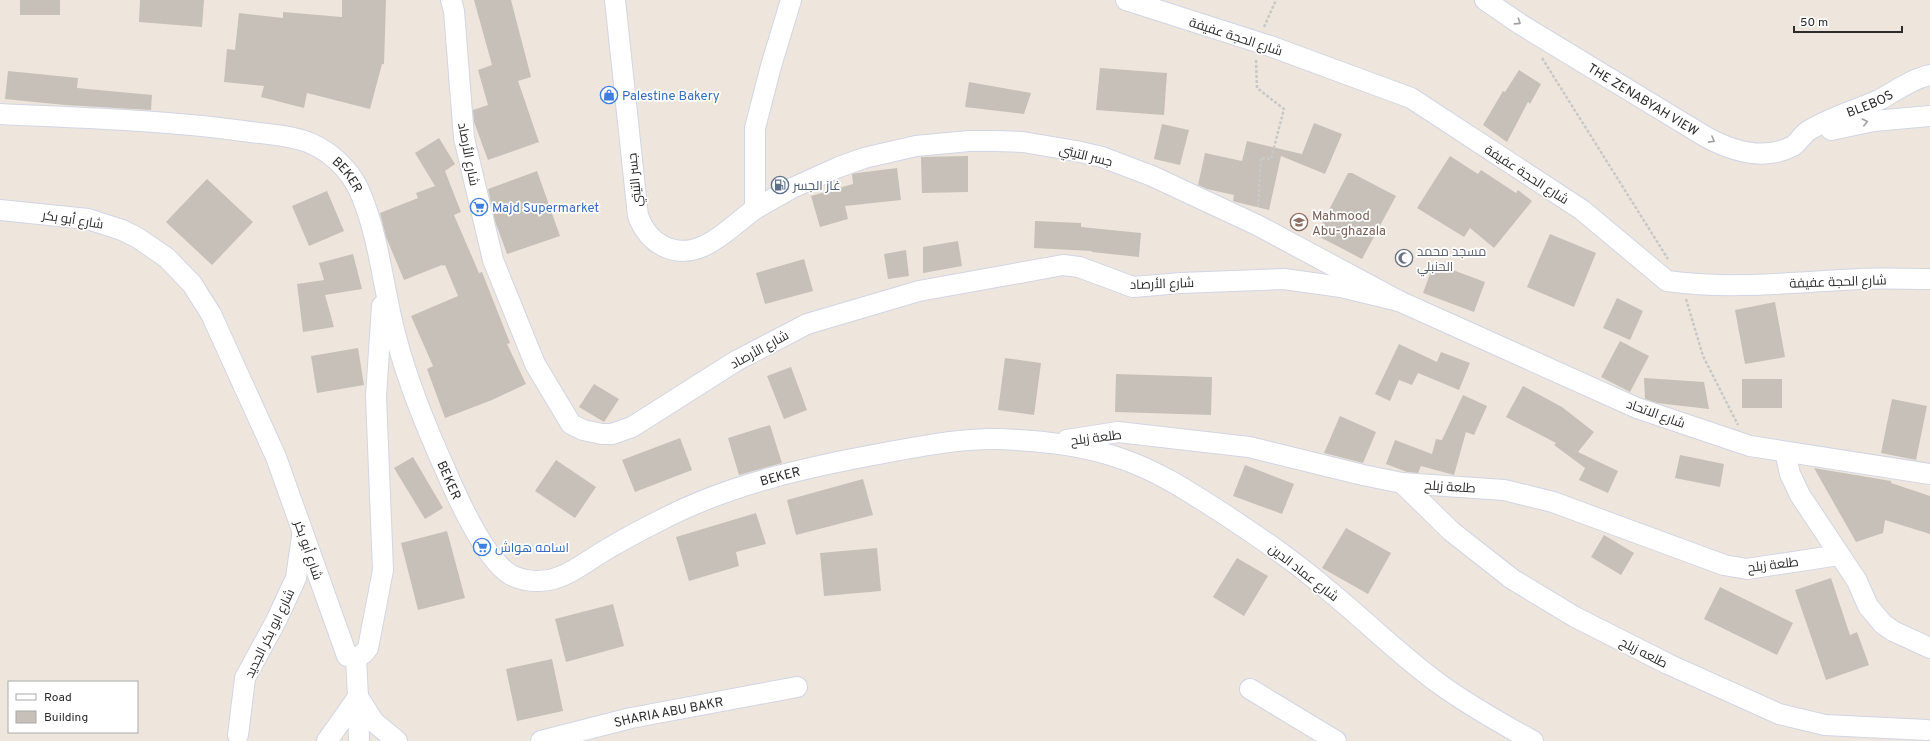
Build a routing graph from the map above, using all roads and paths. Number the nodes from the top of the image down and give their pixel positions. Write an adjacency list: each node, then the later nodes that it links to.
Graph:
1 (451, 0): 19 (street, شارع الأرصاد)
2 (616, 0): 14 (street, جسر التيتي)
3 (791, 0): 14 (street)
4 (1126, 0): 7 (street, شارع الحجة عفيفة)
5 (1276, 0): 7 (path)
6 (1485, 0): 12 (street, THE ZENABYAH VIEW, one-way to 12)
7 (1257, 51): 15 (path); 18 (street, شارع الحجة عفيفة)
8 (1541, 57): 18 (path)
9 (1930, 75): 12 (street, BLEBOS)
10 (0, 114): 17 (street, BEKER)
11 (1930, 116): 12 (street, one-way to 11)
12 (1804, 134)
13 (0, 210): 25 (street, شارع أبو بكر)
14 (755, 210): 15 (street, جسر التيتي)
15 (1257, 225): 19 (street, جسر التيتي)
16 (1930, 279): 18 (street, شارع الحجة عفيفة)
17 (384, 282): 20 (street, BEKER); 28 (street)
18 (1684, 284): 21 (path)
19 (1399, 302): 21 (street, شارع الاتحاد)
20 (1054, 443): 24 (street, طلعة زبلح); 39 (street, شارع عماد الدين)
21 (1750, 446): 22 (street, شارع الاتحاد)
22 (1784, 452): 23 (street, شارع الاتحاد); 26 (street)
23 (1930, 474)
24 (1402, 483): 26 (street, طلعة زبلح); 32 (street, طلعه زبلح)
25 (302, 532): 28 (street, شارع أبو بكر); 33 (street, شارع ابو بكر الجديد)
26 (1839, 555): 27 (street)
27 (1930, 648)
28 (356, 658): 31 (street)
29 (797, 687): 37 (street, SHARIA ABU BAKR)
30 (1250, 689): 38 (street)
31 (358, 697): 34 (street); 35 (street); 36 (street)
32 (1927, 730)
33 (238, 735)
34 (327, 741)
35 (359, 741)
36 (397, 741)
37 (541, 741)
38 (1336, 741)
39 (1533, 741)

